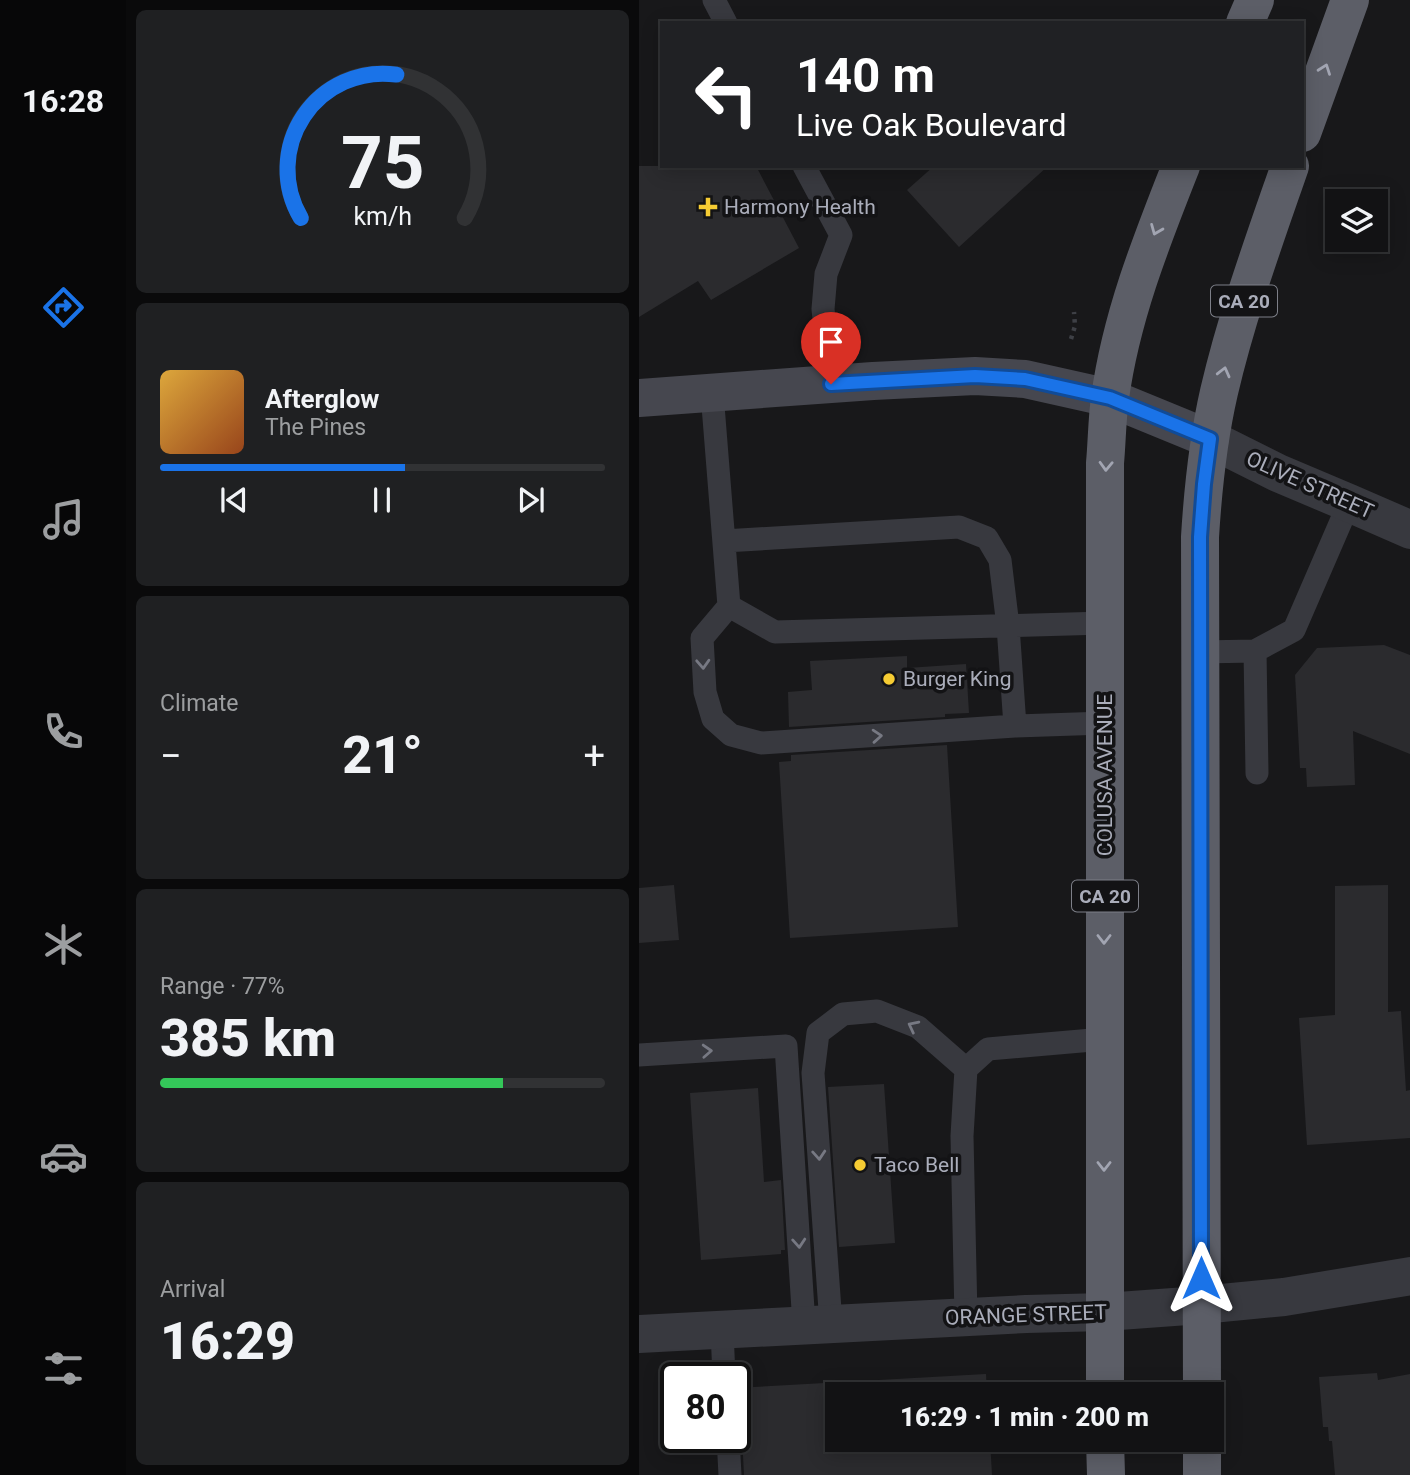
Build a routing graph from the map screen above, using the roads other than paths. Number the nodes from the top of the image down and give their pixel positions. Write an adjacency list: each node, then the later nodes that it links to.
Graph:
1 (714, 0): 4 (lane)
2 (1255, 0): 5 (highway)
3 (1350, 0): 6 (highway, one-way to 3)
4 (725, 21)
5 (1246, 21)
6 (1304, 127)
7 (805, 168): 10 (lane)
8 (1180, 168): 13 (highway, COLUSA AVENUE / CA 20, one-way to 13)
9 (1290, 168): 14 (highway, CA 20, one-way to 9)
10 (831, 384): 11 (main road); 13 (main road)
11 (712, 393): 12 (main road); 17 (lane)
12 (640, 397)
13 (1110, 398): 14 (main road); 19 (highway, COLUSA AVENUE / CA 20, one-way to 19)
14 (1210, 439): 15 (street, OLIVE STREET); 22 (highway, CA 20)
15 (1349, 503): 16 (street, OLIVE STREET); 21 (lane)
16 (1410, 530)
17 (724, 541): 18 (lane); 20 (lane)
18 (729, 606): 20 (lane); 24 (lane, one-way to 24)
19 (1105, 623): 20 (lane); 23 (highway, COLUSA AVENUE / CA 20)
20 (1008, 626): 24 (lane)
21 (1255, 651): 22 (lane); 25 (lane)
22 (1200, 652): 30 (highway, CA 20)
23 (1105, 723): 24 (lane); 26 (highway, COLUSA AVENUE / CA 20, one-way to 26)
24 (1015, 726)
25 (1257, 773)
26 (1104, 1039): 28 (lane); 31 (highway, COLUSA AVENUE / CA 20, one-way to 31)
27 (639, 1055): 33 (lane, one-way to 33)
28 (966, 1069): 32 (lane); 33 (lane, one-way to 33)
29 (1410, 1276): 30 (street, ORANGE STREET)
30 (1201, 1305): 31 (street, ORANGE STREET); 38 (highway, CA 20)
31 (1105, 1312): 32 (street, ORANGE STREET); 37 (highway, COLUSA AVENUE / CA 20)
32 (966, 1317): 33 (street, ORANGE STREET)
33 (817, 1325): 34 (street, ORANGE STREET)
34 (722, 1330): 35 (street, ORANGE STREET); 36 (lane)
35 (639, 1335)
36 (723, 1362)
37 (1105, 1382)
38 (1202, 1382)
39 (1105, 1452): 43 (highway)
40 (1202, 1452): 44 (highway)
41 (729, 1453): 42 (lane)
42 (730, 1475)
43 (1106, 1475)
44 (1202, 1475)

